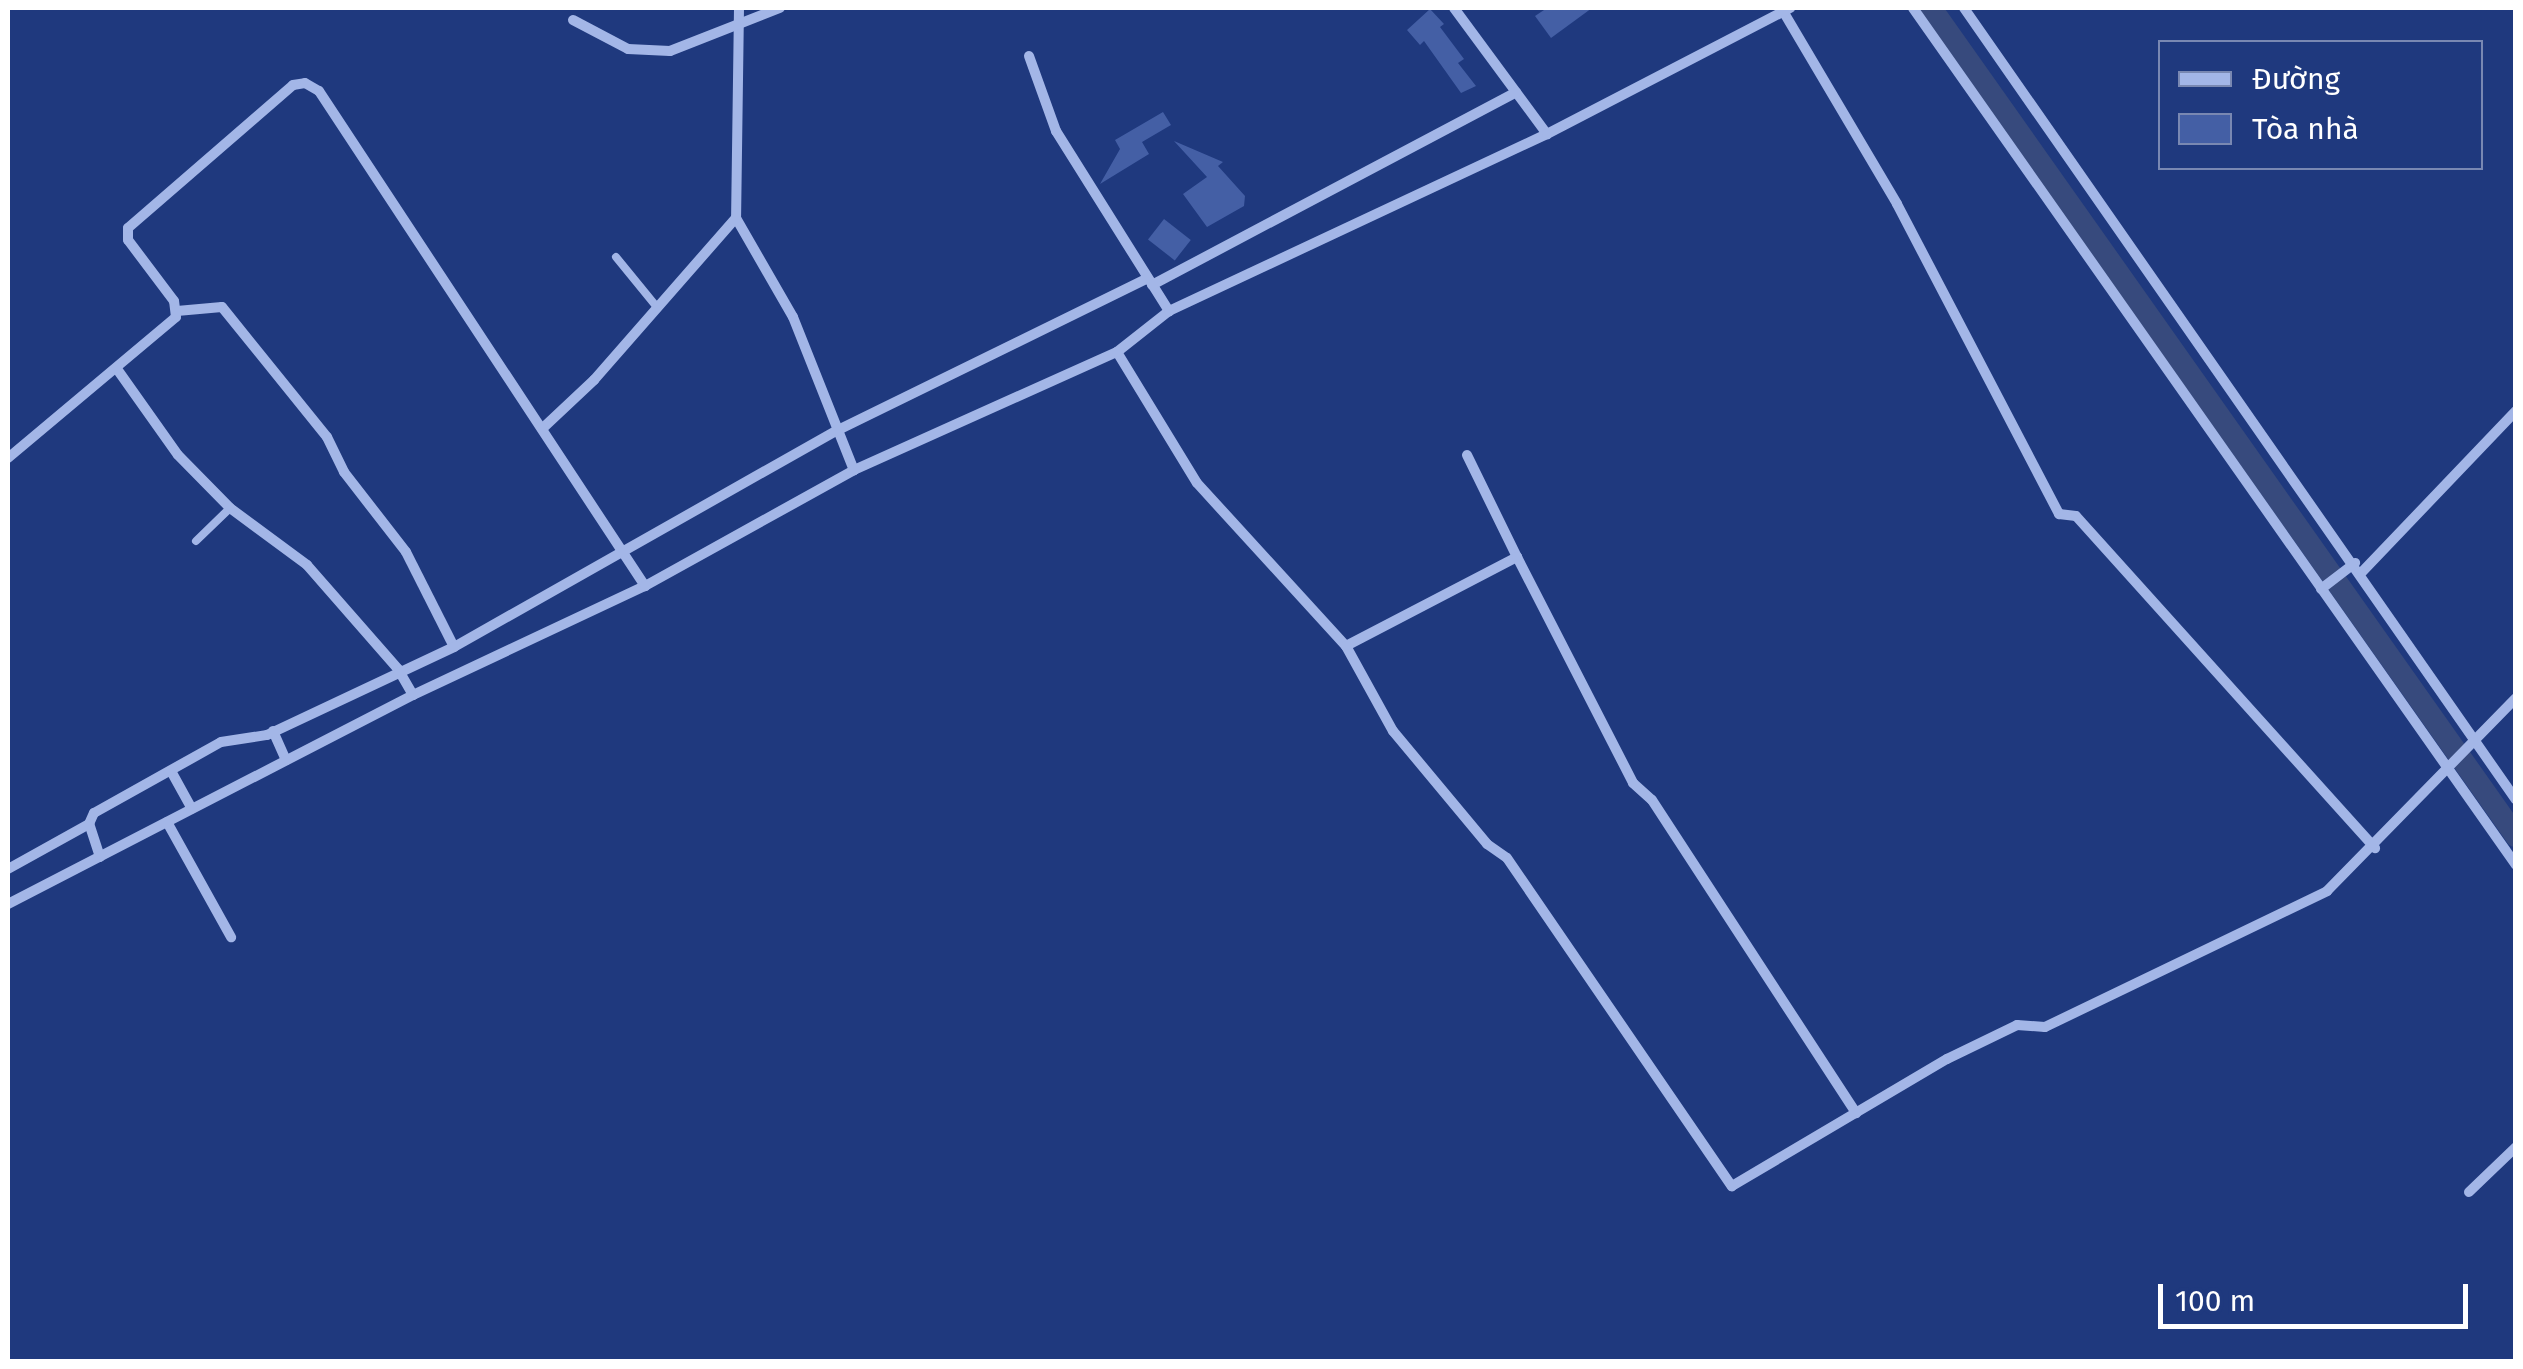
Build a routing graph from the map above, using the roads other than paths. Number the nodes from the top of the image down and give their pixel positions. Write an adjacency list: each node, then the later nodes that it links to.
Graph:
1 (738, 8): 8 (street)
2 (780, 8): 8 (street)
3 (1454, 8): 10 (street)
4 (1914, 8): 32 (street)
5 (1964, 8): 30 (street)
6 (1786, 9): 11 (street); 47 (street)
7 (574, 20): 8 (street)
8 (736, 29): 12 (street)
9 (1028, 56): 14 (street)
10 (1516, 92): 11 (street); 14 (street)
11 (1547, 134): 17 (street)
12 (736, 218): 15 (street); 22 (street)
13 (616, 257): 15 (lane)
14 (1150, 282): 17 (street); 22 (street)
15 (656, 306): 21 (street)
16 (176, 311): 19 (street); 21 (street); 34 (street)
17 (1169, 311): 18 (street)
18 (1117, 352): 25 (street); 33 (street)
19 (117, 368): 24 (street); 26 (street)
20 (2516, 411): 30 (street)
21 (544, 427): 28 (street)
22 (836, 431): 25 (street); 28 (street)
23 (1466, 455): 29 (street)
24 (8, 458)
25 (854, 470): 31 (street)
26 (230, 508): 27 (lane); 35 (street)
27 (196, 541)
28 (625, 555): 31 (street); 34 (street)
29 (1516, 558): 33 (street); 53 (street)
30 (2355, 567): 32 (street); 39 (street)
31 (646, 586): 36 (street)
32 (2325, 586): 41 (street)
33 (1346, 646): 53 (street)
34 (454, 647): 35 (street)
35 (398, 669): 36 (street); 38 (street)
36 (413, 695): 40 (street)
37 (2516, 698): 39 (street)
38 (273, 731): 40 (street); 42 (street)
39 (2474, 740): 41 (street); 43 (street)
40 (286, 760): 44 (street)
41 (2447, 768): 47 (street); 49 (street)
42 (171, 771): 44 (street); 46 (street)
43 (2516, 800)
44 (192, 809): 45 (street)
45 (167, 822): 48 (street); 52 (street)
46 (89, 824): 48 (street); 50 (street)
47 (2374, 848): 53 (street)
48 (100, 856): 51 (street)
49 (2516, 865)
50 (8, 869)
51 (8, 904)
52 (230, 936)
53 (1856, 1113)
54 (2516, 1147): 55 (street)
55 (2469, 1192)

